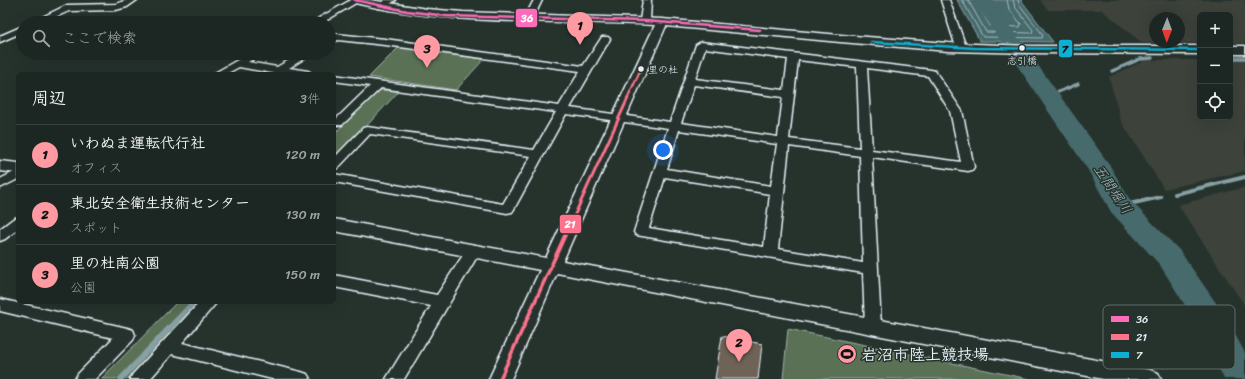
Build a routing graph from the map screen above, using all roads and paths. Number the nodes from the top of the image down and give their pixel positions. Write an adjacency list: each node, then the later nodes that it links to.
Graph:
1 (133, 0): 8 (street)
2 (356, 0): 7 (street); 9 (street)
3 (392, 0): 7 (street)
4 (538, 0): 10 (street)
5 (647, 0): 11 (street)
6 (945, 0): 17 (street)
7 (380, 6): 10 (street)
8 (50, 16)
9 (327, 16)
10 (530, 17): 11 (street)
11 (645, 21): 12 (street)
12 (662, 22): 17 (street); 34 (street)
13 (16, 31): 15 (street)
14 (336, 37): 26 (street)
15 (0, 39)
16 (605, 39): 26 (street)
17 (961, 47): 18 (street)
18 (1197, 50)
19 (1233, 50): 20 (street)
20 (1245, 50)
21 (793, 57): 25 (street); 30 (street); 32 (street)
22 (245, 60): 24 (street)
23 (296, 60): 28 (street)
24 (237, 64): 27 (street); 28 (street)
25 (862, 65): 38 (street); 38 (street)
26 (586, 69): 33 (street)
27 (222, 72)
28 (275, 72)
29 (336, 78): 31 (street)
30 (689, 81): 32 (street); 36 (street)
31 (379, 84): 33 (street); 35 (street)
32 (788, 94): 37 (street)
33 (564, 109): 34 (street); 39 (street)
34 (619, 117): 36 (street); 53 (street)
35 (336, 124)
36 (674, 125): 37 (street); 43 (street)
37 (783, 141): 38 (street); 47 (street)
38 (867, 153): 54 (street)
39 (538, 154): 40 (street); 45 (street)
40 (336, 163)
41 (0, 166): 42 (street)
42 (16, 168)
43 (659, 172): 47 (street); 52 (street)
44 (16, 175): 46 (street)
45 (336, 178)
46 (0, 184)
47 (777, 191): 52 (street)
48 (16, 224): 50 (street)
49 (336, 225): 51 (street)
50 (0, 236)
51 (474, 250): 53 (street); 56 (street)
52 (770, 253): 54 (street)
53 (552, 265): 59 (street); 65 (street)
54 (870, 269): 59 (street)
55 (336, 281): 56 (street)
56 (441, 302): 64 (street)
57 (207, 304): 60 (street)
58 (0, 305): 61 (street)
59 (873, 326): 66 (street)
60 (168, 346): 62 (street); 63 (street)
61 (84, 379)
62 (139, 379)
63 (301, 379)
64 (395, 379)
65 (500, 379)
66 (1150, 379)

